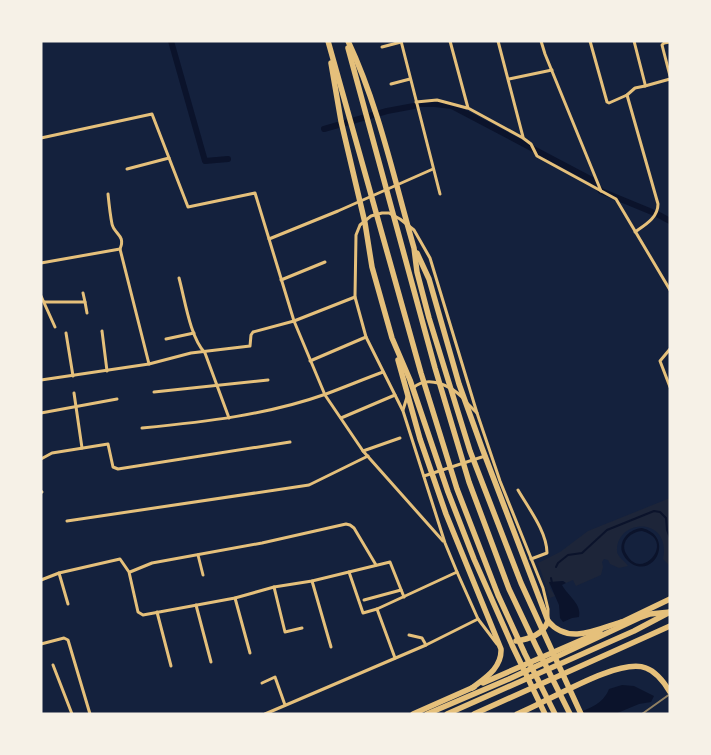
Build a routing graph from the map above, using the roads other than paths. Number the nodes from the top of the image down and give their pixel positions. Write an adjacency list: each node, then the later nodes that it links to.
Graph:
1 (328, 41): 51 (highway); 137 (highway)
2 (347, 41): 30 (highway); 138 (highway)
3 (450, 41): 19 (street)
4 (498, 41): 14 (street)
5 (542, 41): 11 (street)
6 (590, 41): 17 (street)
7 (634, 41): 16 (street)
8 (401, 42): 10 (street); 13 (street)
9 (670, 42): 12 (street)
10 (382, 47)
11 (552, 70): 14 (street); 25 (street)
12 (670, 77): 16 (street)
13 (410, 79): 15 (street); 18 (street)
14 (508, 79): 21 (street)
15 (391, 84)
16 (645, 86): 17 (street)
17 (627, 95): 28 (street)
18 (416, 102): 19 (street); 24 (street)
19 (468, 108): 21 (street)
20 (41, 138): 22 (street)
21 (523, 138): 25 (street)
22 (169, 158): 23 (street); 29 (street)
23 (127, 169)
24 (433, 170): 27 (street); 29 (street)
25 (600, 189): 28 (street)
26 (108, 194): 31 (street)
27 (440, 194)
28 (635, 232): 37 (street)
29 (269, 239): 36 (street)
30 (414, 248): 110 (highway); 139 (highway)
31 (120, 249): 33 (street); 56 (street)
32 (324, 262): 36 (street)
33 (41, 263)
34 (179, 278): 49 (street)
35 (670, 279): 37 (street)
36 (281, 280): 45 (street)
37 (666, 284): 38 (street)
38 (670, 290)
39 (83, 293): 43 (street)
40 (41, 297): 42 (street)
41 (355, 298): 45 (street); 50 (street); 72 (street)
42 (44, 302): 43 (street); 46 (street)
43 (85, 302): 44 (street)
44 (87, 313)
45 (294, 321): 54 (street); 55 (street)
46 (55, 327)
47 (102, 331): 57 (street)
48 (66, 333): 59 (street)
49 (194, 333): 52 (street); 54 (street)
50 (366, 337): 55 (street); 58 (street)
51 (392, 338): 118 (highway); 136 (highway)
52 (166, 339)
53 (670, 349): 63 (street)
54 (205, 353): 56 (street); 62 (street)
55 (310, 361): 66 (street)
56 (149, 364): 57 (street)
57 (107, 371): 59 (street)
58 (383, 372): 66 (street); 67 (street)
59 (73, 376): 60 (street)
60 (41, 380)
61 (268, 380): 62 (street)
62 (217, 385): 64 (street); 73 (street)
63 (670, 387)
64 (154, 392)
65 (74, 393): 69 (street)
66 (325, 395): 73 (street); 74 (street)
67 (395, 395): 70 (street); 74 (street)
68 (117, 399): 69 (street)
69 (76, 407): 71 (street); 78 (street)
70 (403, 411): 72 (street); 84 (street)
71 (41, 413)
72 (477, 413): 82 (street)
73 (228, 418): 75 (street)
74 (341, 418): 79 (street)
75 (142, 428)
76 (400, 438): 79 (street)
77 (290, 442): 78 (street)
78 (82, 448): 81 (street)
79 (363, 451): 80 (street)
80 (368, 456): 86 (street); 87 (street)
81 (41, 458)
82 (491, 458): 83 (street); 89 (street)
83 (444, 470): 84 (street); 110 (highway)
84 (424, 476): 87 (street)
85 (518, 490): 89 (street)
86 (67, 521)
87 (445, 543): 93 (street)
88 (198, 555): 90 (street); 91 (street); 95 (street)
89 (531, 559): 110 (street)
90 (376, 565): 92 (street); 99 (street)
91 (129, 572): 94 (street); 107 (street)
92 (349, 572): 97 (street); 106 (street)
93 (457, 572): 100 (street); 109 (street)
94 (59, 573): 96 (street); 104 (street)
95 (203, 575)
96 (41, 580)
97 (312, 581): 98 (street); 117 (street)
98 (274, 587): 101 (street); 113 (street)
99 (401, 590): 100 (street); 103 (street)
100 (404, 597): 106 (street)
101 (235, 598): 105 (street); 119 (street)
102 (670, 599): 111 (highway)
103 (364, 600)
104 (68, 604)
105 (196, 605): 107 (street); 121 (street)
106 (377, 609): 120 (street)
107 (157, 612): 123 (street)
108 (670, 612): 132 (highway); 133 (highway)
109 (478, 619): 116 (street); 118 (street)
110 (548, 621): 111 (highway)
111 (621, 622): 125 (highway)
112 (670, 626): 134 (highway)
113 (302, 628)
114 (409, 634): 116 (street)
115 (41, 644): 129 (street)
116 (426, 645): 120 (street)
117 (332, 648)
118 (501, 649): 125 (highway)
119 (250, 653)
120 (395, 658): 127 (street)
121 (211, 662)
122 (53, 664): 128 (street)
123 (171, 666)
124 (262, 683): 127 (street)
125 (472, 688): 131 (highway)
126 (670, 692): 135 (highway)
127 (285, 705): 130 (street)
128 (72, 714)
129 (90, 714)
130 (265, 714)
131 (413, 714)
132 (426, 714)
133 (446, 714)
134 (474, 714)
135 (517, 714)
136 (545, 714)
137 (555, 714)
138 (570, 714)
139 (581, 714)

